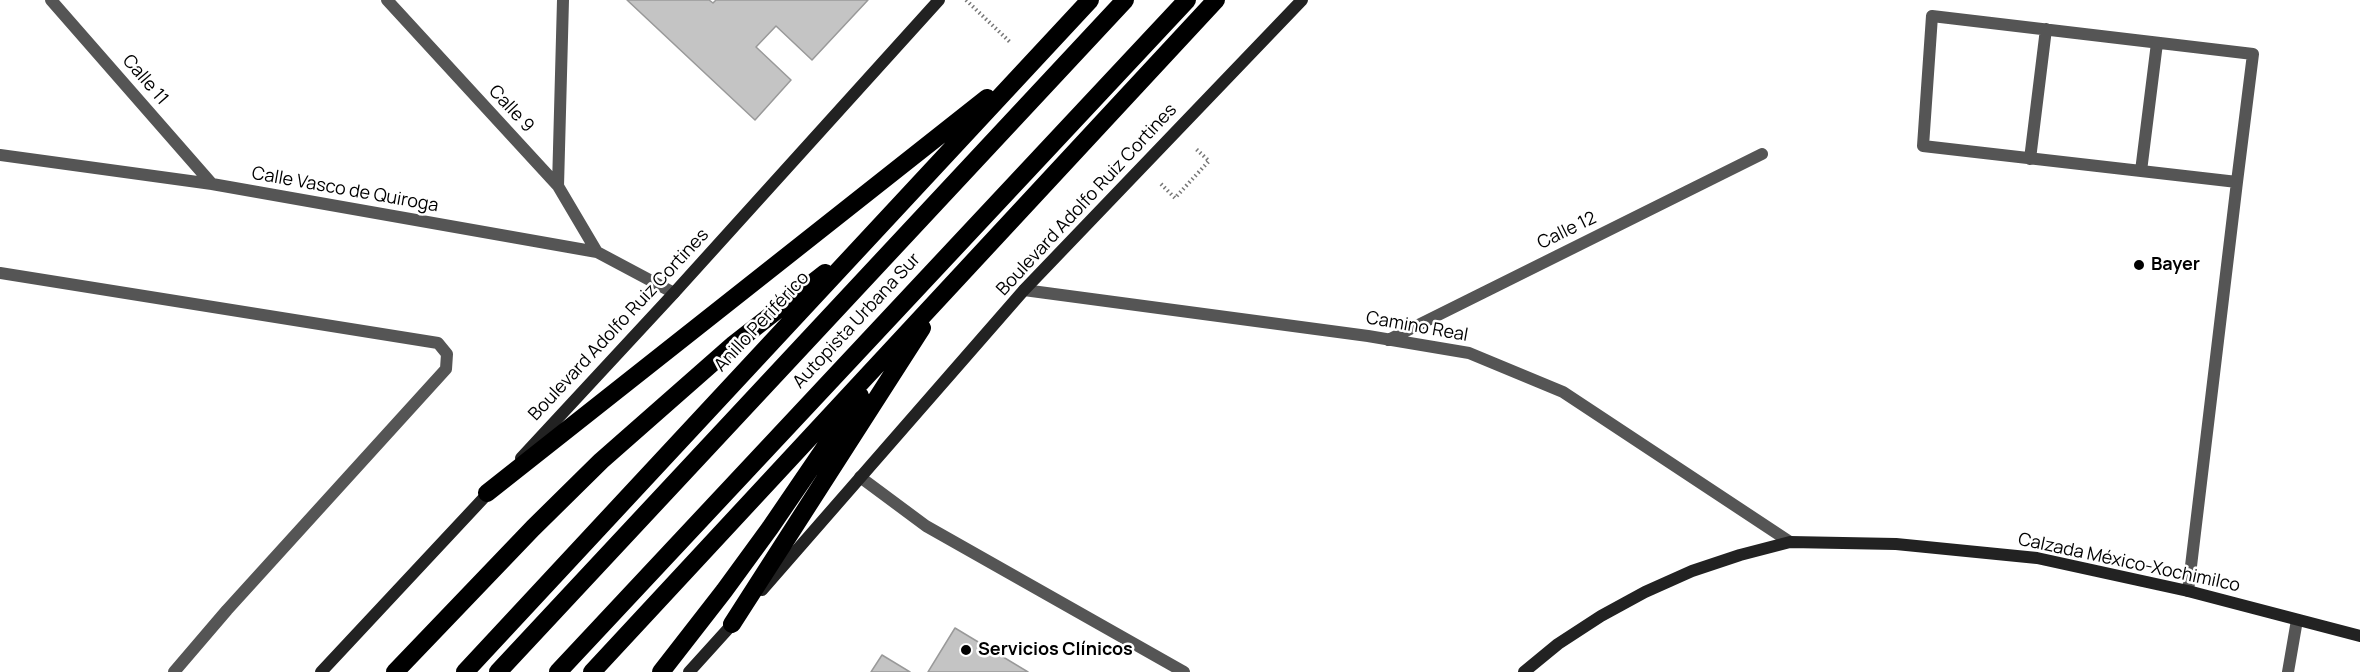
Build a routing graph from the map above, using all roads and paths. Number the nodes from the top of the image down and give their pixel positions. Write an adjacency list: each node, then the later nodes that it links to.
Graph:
1 (51, 0): 20 (street, Calle 11)
2 (387, 0): 21 (street, Calle 9)
3 (563, 0): 21 (street)
4 (939, 0): 28 (main road, Boulevard Adolfo Ruiz Cortines)
5 (1090, 0): 12 (highway, Anillo Periférico)
6 (1125, 0): 19 (highway, Autopista Urbana Sur)
7 (1187, 0): 23 (highway, Autopista Urbana Sur)
8 (1216, 0): 26 (highway)
9 (1302, 0): 27 (main road, Boulevard Adolfo Ruiz Cortines)
10 (2046, 29): 11 (street); 15 (street); 15 (street)
11 (2157, 43): 17 (street); 18 (street)
12 (1033, 62): 31 (highway); 40 (highway, Anillo Periférico)
13 (1762, 154): 29 (street, Calle 12)
14 (0, 155): 20 (street, Calle Vasco de Quiroga)
15 (2030, 159): 17 (street)
16 (1209, 161): 22 (path)
17 (2141, 171): 18 (street)
18 (2238, 182): 33 (street)
19 (954, 183): 39 (highway); 41 (highway, Autopista Urbana Sur)
20 (212, 184): 24 (street, Calle Vasco de Quiroga)
21 (558, 186): 24 (street, Calle 9)
22 (1175, 198)
23 (977, 223): 42 (highway, Autopista Urbana Sur); 44 (highway)
24 (597, 252): 28 (street, Calle Vasco de Quiroga)
25 (0, 273): 37 (street)
26 (947, 290): 35 (highway); 43 (highway)
27 (1024, 290): 29 (street, Camino Real); 30 (main road, Boulevard Adolfo Ruiz Cortines)
28 (674, 293): 31 (main road, Boulevard Adolfo Ruiz Cortines)
29 (1388, 340): 32 (street, Camino Real)
30 (860, 477): 35 (main road, Boulevard Adolfo Ruiz Cortines); 46 (street)
31 (487, 494): 38 (main road, Boulevard Adolfo Ruiz Cortines)
32 (1790, 542): 33 (main road, Calzada México-Xochimilco); 47 (main road, Calzada México-Xochimilco)
33 (2188, 591): 34 (main road, Calzada México-Xochimilco)
34 (2297, 620): 36 (main road, Calzada México-Xochimilco); 48 (street)
35 (732, 624): 45 (main road, Boulevard Adolfo Ruiz Cortines)
36 (2360, 636)
37 (174, 672)
38 (321, 672)
39 (395, 672)
40 (465, 672)
41 (498, 672)
42 (558, 672)
43 (592, 672)
44 (661, 672)
45 (689, 672)
46 (1184, 672)
47 (1524, 672)
48 (2288, 672)

